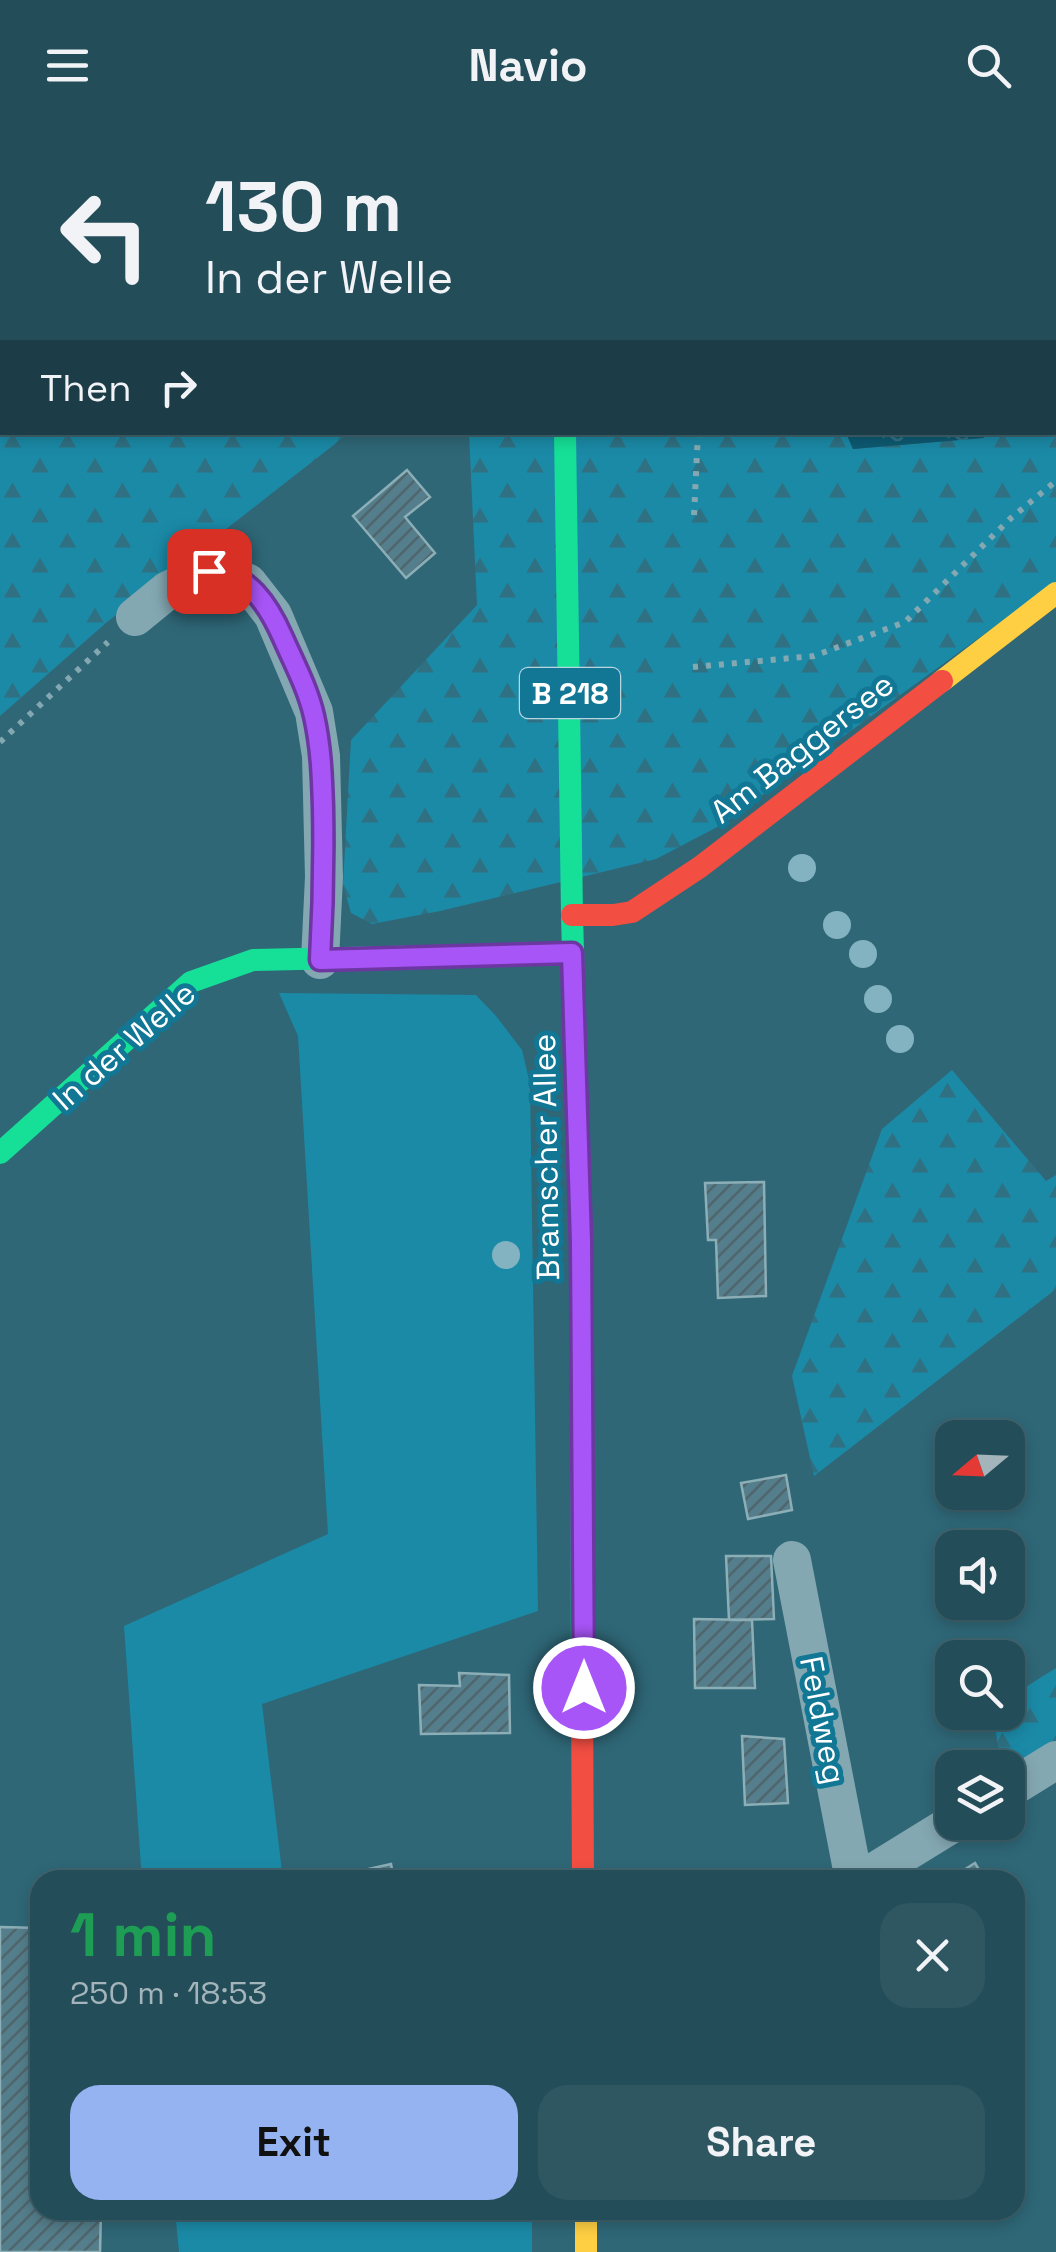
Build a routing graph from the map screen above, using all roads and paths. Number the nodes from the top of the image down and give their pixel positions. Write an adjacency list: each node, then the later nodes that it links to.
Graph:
1 (565, 435): 9 (main road, Bramscher Allee / B 218)
2 (698, 435): 4 (path)
3 (1056, 481): 7 (path)
4 (694, 515)
5 (1056, 593): 9 (main road, Am Baggersee)
6 (135, 618): 8 (path); 11 (street)
7 (692, 667)
8 (0, 742)
9 (572, 915): 10 (main road, Bramscher Allee / B 218)
10 (572, 953): 11 (main road, In der Welle); 17 (main road, Bramscher Allee / B 218)
11 (320, 960): 12 (main road, In der Welle)
12 (0, 1154)
13 (792, 1560): 18 (street, Feldweg)
14 (1056, 1760): 15 (street)
15 (1025, 1779)
16 (935, 1834): 19 (street, Feldweg)
17 (583, 1870)
18 (856, 1870)
19 (875, 1870)
20 (586, 2220): 21 (main road)
21 (586, 2252)

